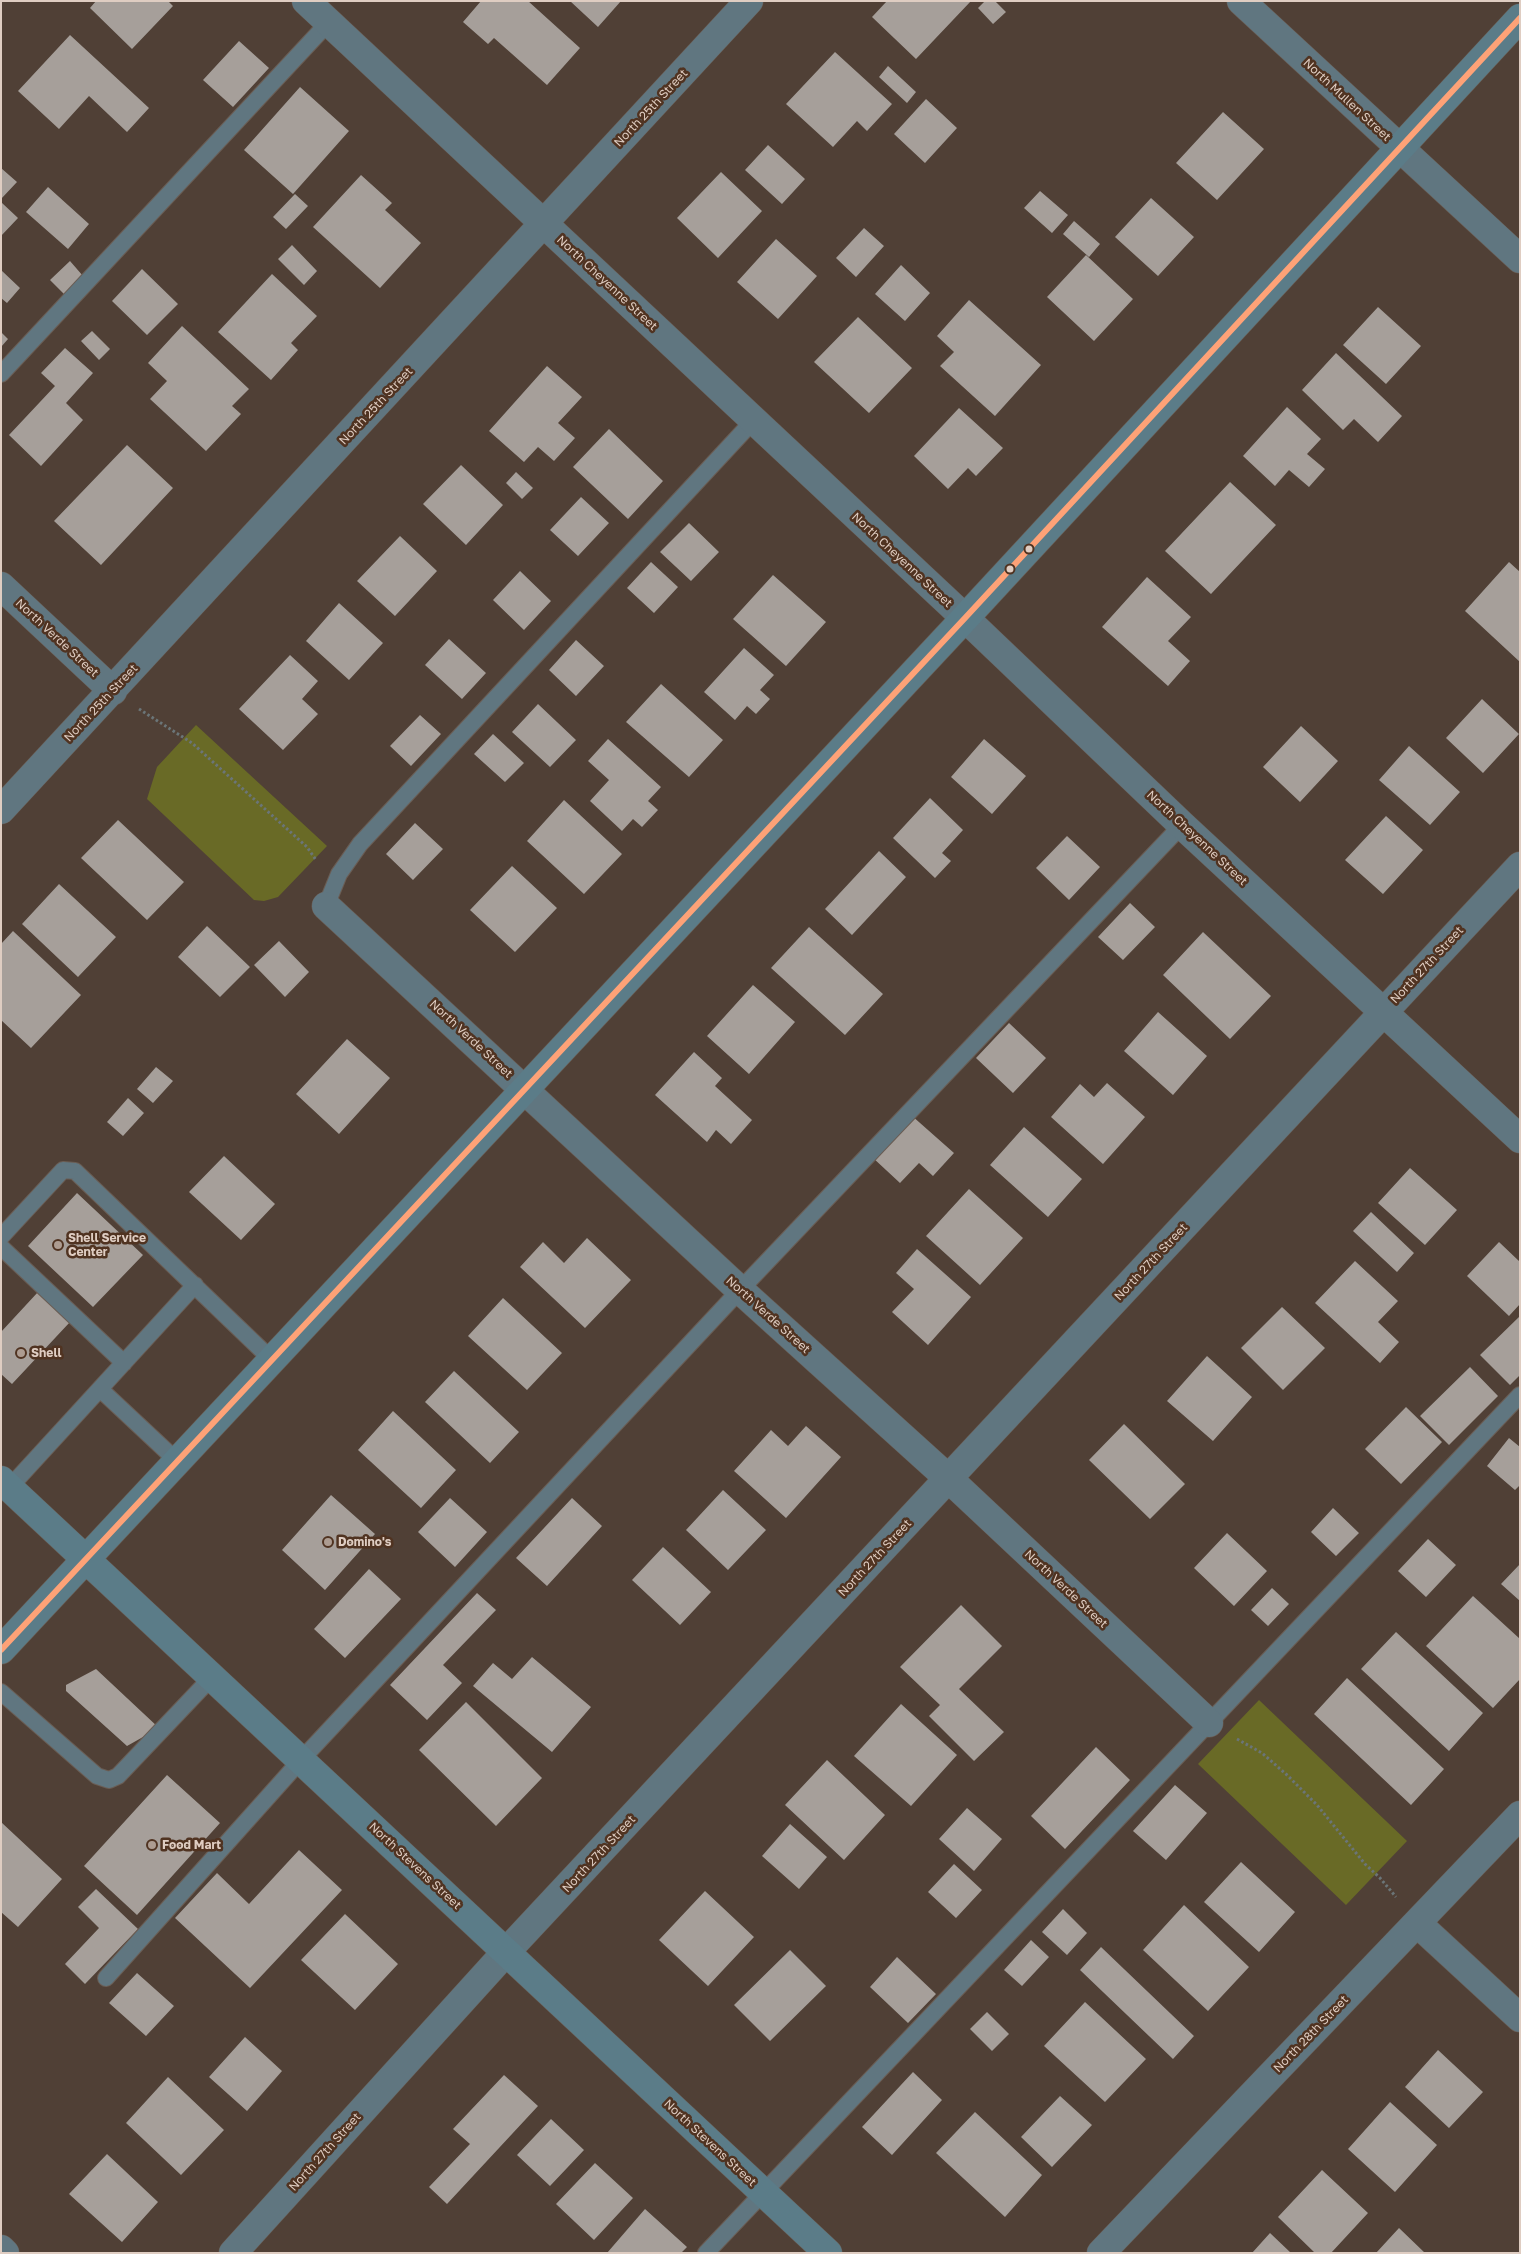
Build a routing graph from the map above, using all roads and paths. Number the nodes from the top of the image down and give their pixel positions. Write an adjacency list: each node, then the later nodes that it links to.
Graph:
1 (306, 1): 5 (street, North Cheyenne Street)
2 (749, 1): 7 (street, North 25th Street)
3 (1241, 1): 6 (street, North Mullen Street)
4 (1520, 18): 6 (street)
5 (329, 22): 7 (street, North Cheyenne Street); 9 (lane)
6 (1399, 148): 8 (street, North Mullen Street); 12 (street)
7 (544, 224): 10 (street, North Cheyenne Street); 13 (street, North 25th Street)
8 (1520, 259)
9 (1, 374)
10 (754, 420): 12 (street, North Cheyenne Street); 17 (lane)
11 (1, 586): 13 (street, North Verde Street)
12 (964, 618): 15 (street, North Cheyenne Street); 19 (street)
13 (113, 691): 14 (street, North 25th Street); 17 (path)
14 (1, 810)
15 (1182, 825): 18 (street, North Cheyenne Street); 24 (lane)
16 (1520, 866): 18 (street, North 27th Street)
17 (326, 906): 19 (street, North Verde Street)
18 (1384, 1012): 20 (street, North Cheyenne Street); 30 (street, North 27th Street)
19 (525, 1089): 24 (street, North Verde Street); 25 (street)
20 (1520, 1139)
21 (1, 1237): 23 (lane)
22 (1, 1247): 26 (lane)
23 (195, 1285): 25 (lane); 26 (lane)
24 (740, 1290): 30 (street, North Verde Street); 37 (lane)
25 (272, 1360): 29 (street)
26 (124, 1363): 27 (lane)
27 (100, 1389): 29 (lane); 31 (lane)
28 (1520, 1395): 36 (lane)
29 (177, 1461): 32 (street)
30 (949, 1479): 36 (street, North Verde Street); 40 (street, North 27th Street)
31 (5, 1484): 32 (street, North Stevens Street)
32 (86, 1559): 33 (street); 34 (street, North Stevens Street)
33 (1, 1650)
34 (212, 1677): 35 (lane); 37 (street, North Stevens Street)
35 (1, 1692)
36 (1209, 1723): 39 (path); 43 (lane)
37 (301, 1760): 40 (street, North Stevens Street); 41 (lane)
38 (1520, 1815): 39 (street, North 28th Street)
39 (1417, 1923): 42 (street); 49 (street, North 28th Street)
40 (506, 1952): 43 (street, North Stevens Street); 46 (street, North 27th Street)
41 (106, 1978)
42 (1520, 2018)
43 (763, 2192): 47 (lane); 48 (street, North Stevens Street)
44 (1, 2249): 45 (street)
45 (5, 2253)
46 (233, 2253)
47 (706, 2253)
48 (828, 2253)
49 (1101, 2253)

